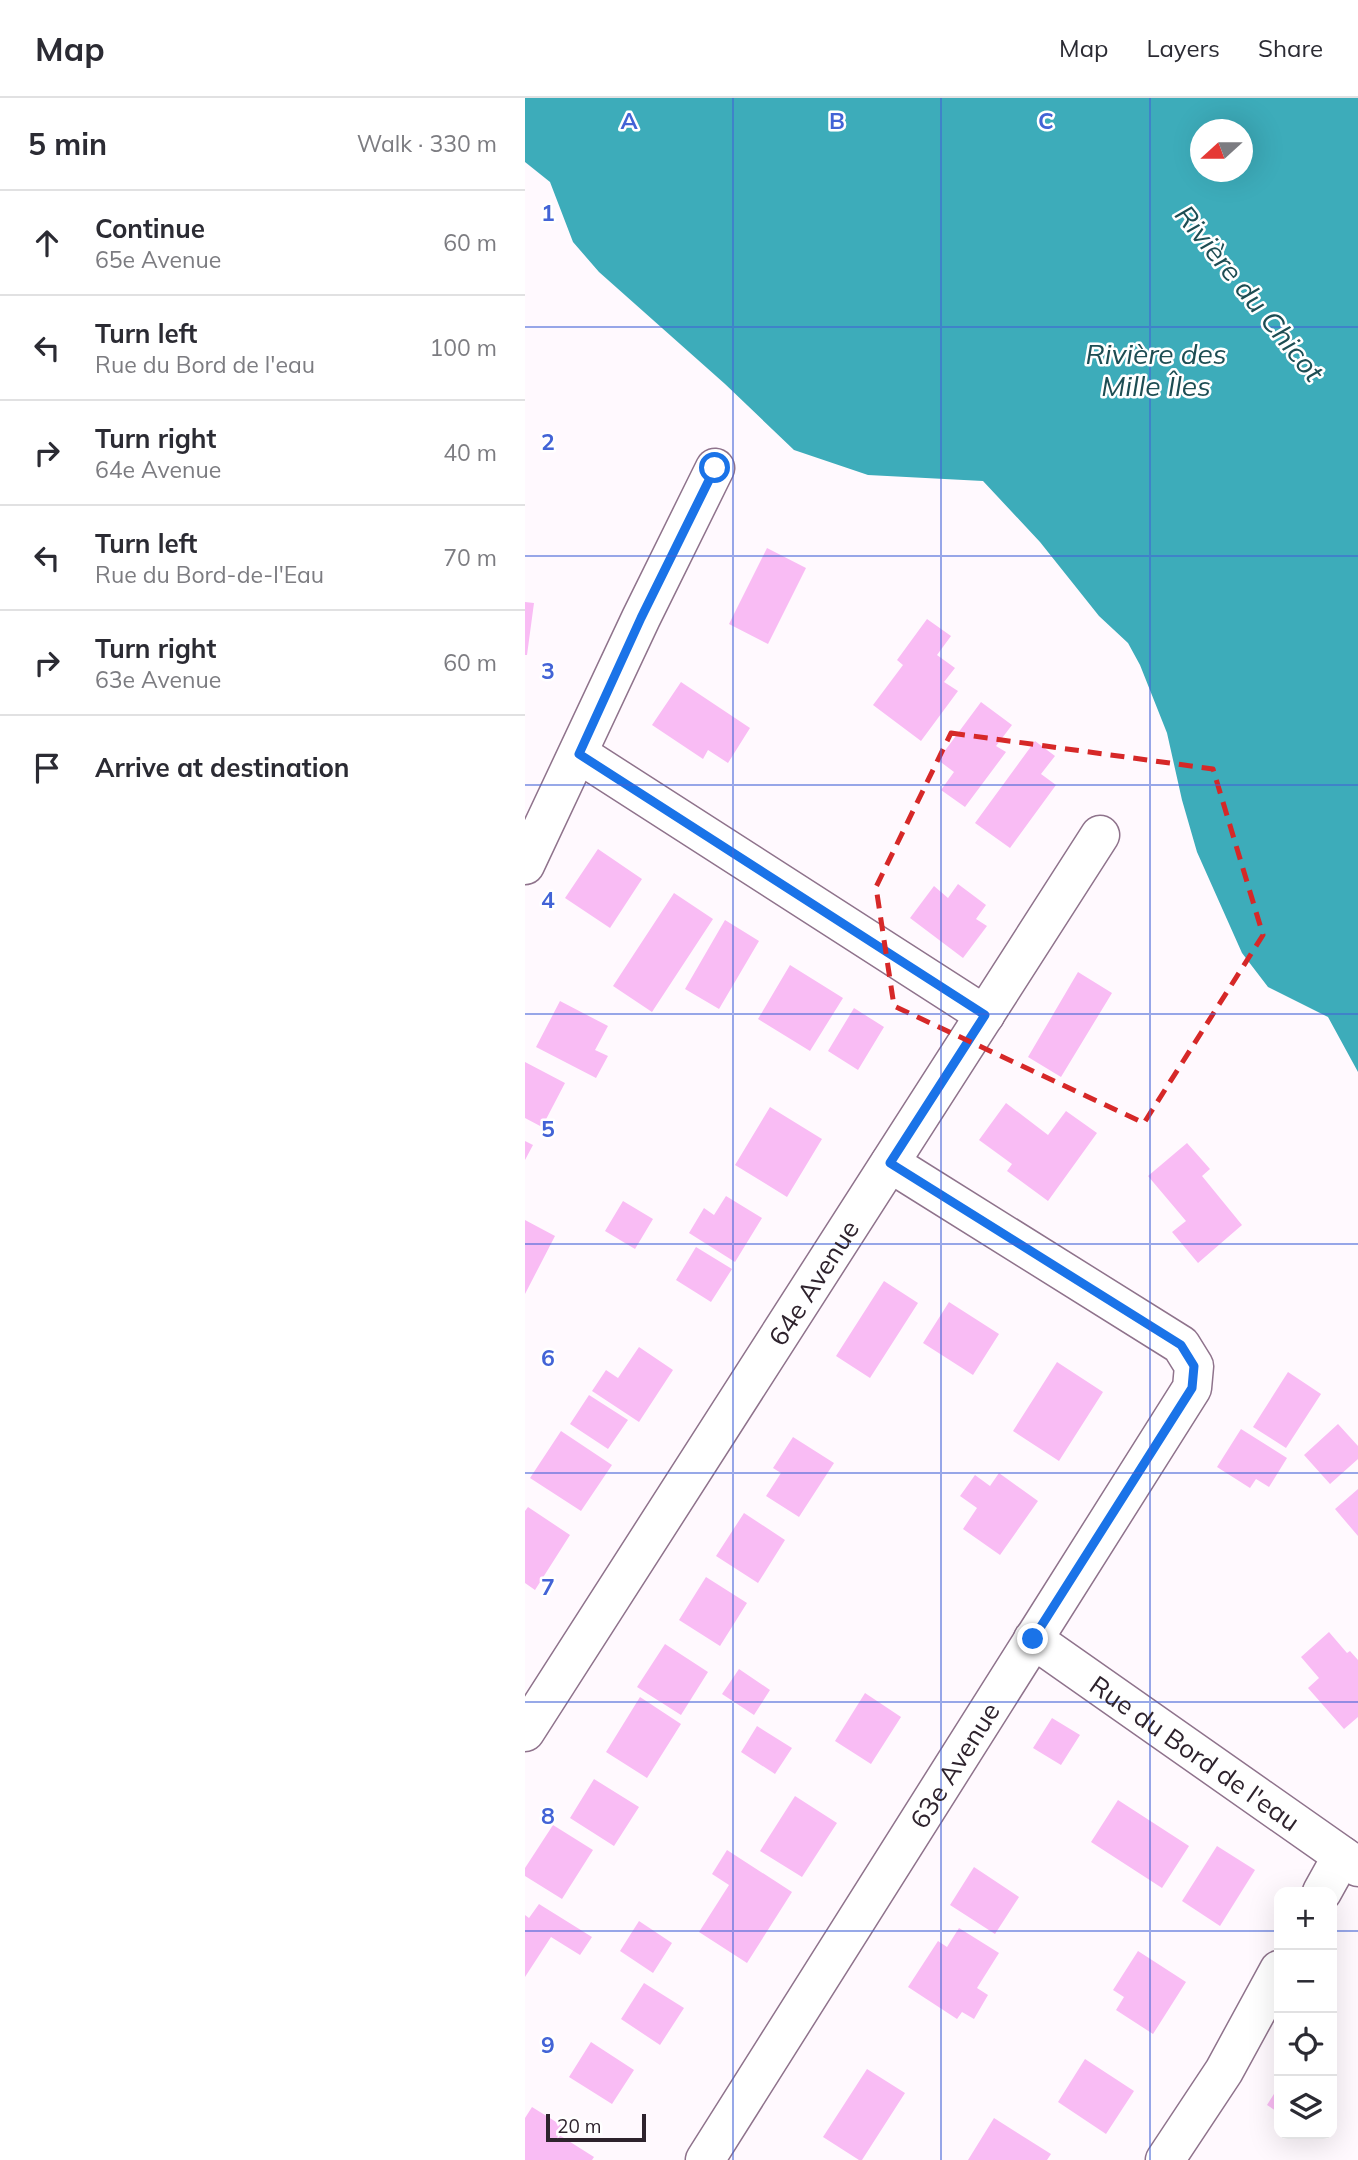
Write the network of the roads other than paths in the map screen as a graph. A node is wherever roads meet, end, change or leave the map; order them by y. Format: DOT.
graph roads {
  1 [pos="715,468"];
  2 [pos="579,754"];
  3 [pos="535,814"];
  4 [pos="1100,835"];
  5 [pos="525,865"];
  6 [pos="985,1015"];
  7 [pos="890,1163"];
  8 [pos="1033,1639"];
  9 [pos="525,1732"];
  10 [pos="1350,1861"];
  11 [pos="1327,1887"];
  12 [pos="1274,1979"];
  13 [pos="705,2160"];
  14 [pos="1165,2160"];
  1 -- 2 [label="street"];
  2 -- 3 [label="street"];
  2 -- 6 [label="street"];
  3 -- 5 [label="street"];
  4 -- 6 [label="street, 64e Avenue"];
  6 -- 7 [label="street, 64e Avenue"];
  7 -- 8 [label="street, 63e Avenue"];
  7 -- 9 [label="street, 64e Avenue"];
  8 -- 10 [label="street, Rue du Bord de l'eau"];
  8 -- 13 [label="street, 63e Avenue"];
  10 -- 11 [label="street"];
  12 -- 14 [label="street"];
}
